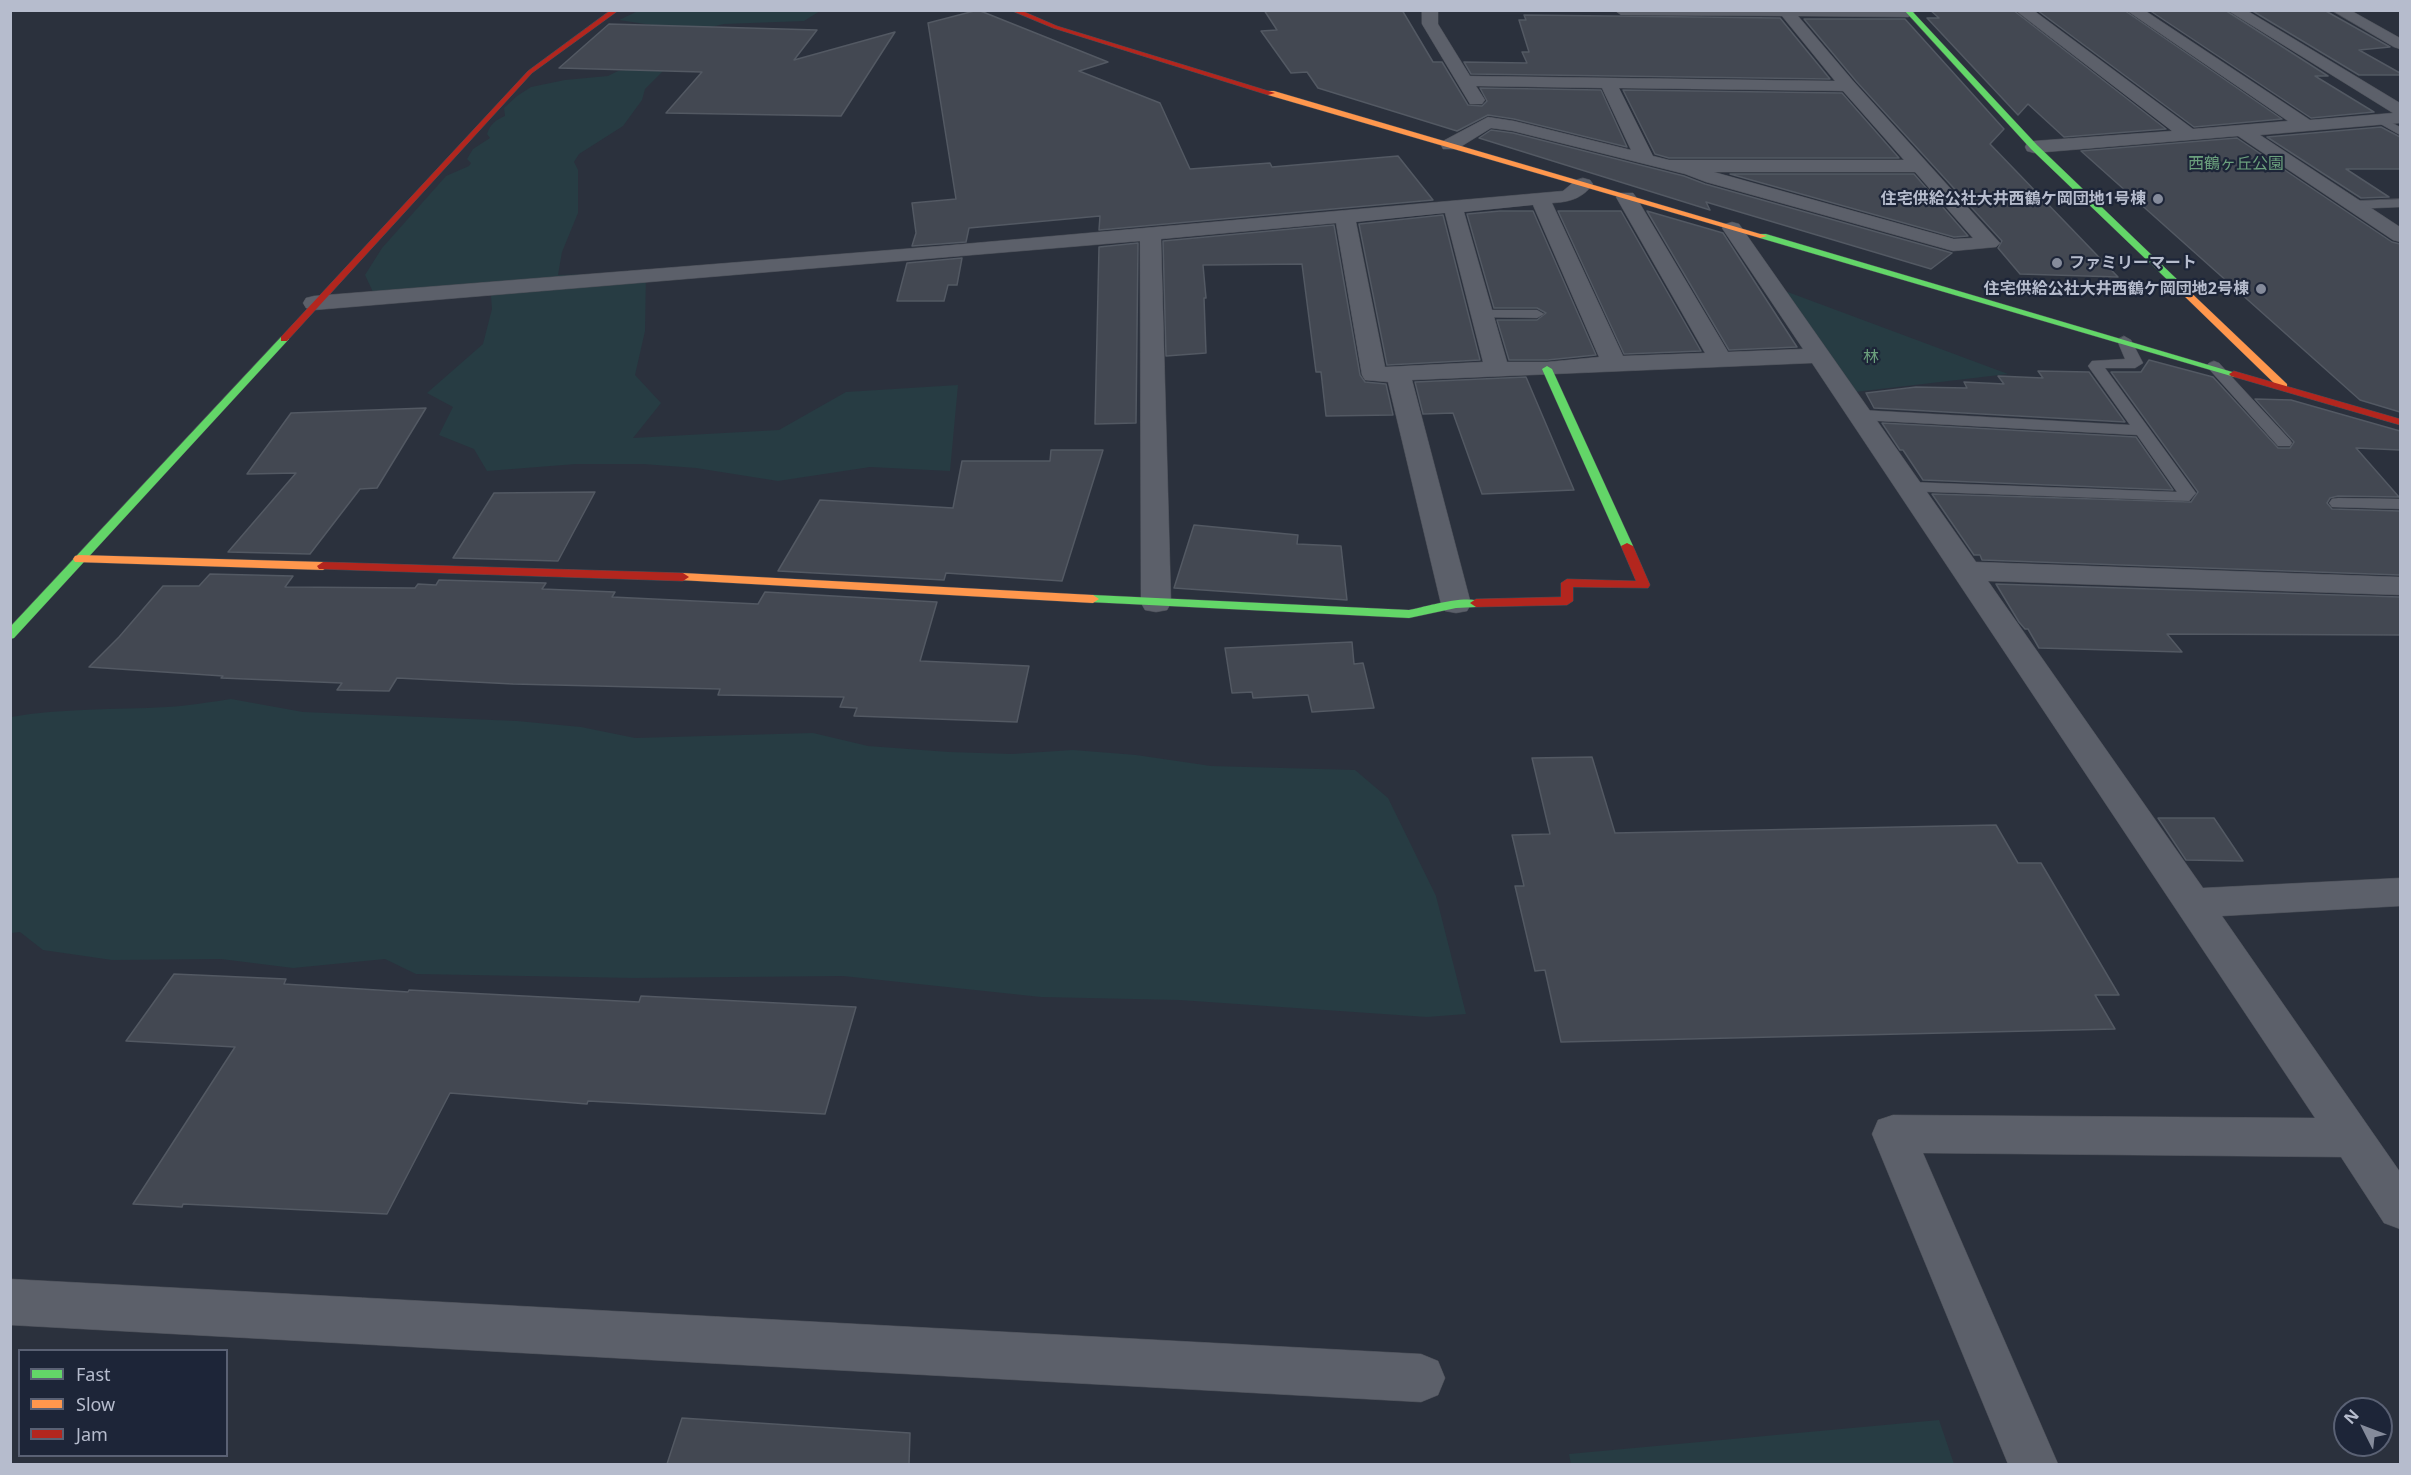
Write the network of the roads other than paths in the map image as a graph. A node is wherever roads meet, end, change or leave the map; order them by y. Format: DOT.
graph roads {
  1 [pos="616,10"];
  2 [pos="1013,10"];
  3 [pos="1430,10"];
  4 [pos="1621,10"];
  5 [pos="2022,10"];
  6 [pos="2133,10"];
  7 [pos="2234,10"];
  8 [pos="2338,10"];
  9 [pos="1786,11"];
  10 [pos="1907,11"];
  11 [pos="2400,44"];
  12 [pos="1465,81"];
  13 [pos="1608,83"];
  14 [pos="1848,86"];
  15 [pos="2400,110"];
  16 [pos="2400,118"];
  17 [pos="2381,120"];
  18 [pos="1488,122"];
  19 [pos="2304,124"];
  20 [pos="2241,130"];
  21 [pos="2400,132"];
  22 [pos="2189,135"];
  23 [pos="1450,145"];
  24 [pos="2034,147"];
  25 [pos="1645,160"];
  26 [pos="1669,166"];
  27 [pos="1919,166"];
  28 [pos="1583,184"];
  29 [pos="1626,197"];
  30 [pos="1540,198"];
  31 [pos="2400,203"];
  32 [pos="2353,204"];
  33 [pos="1453,207"];
  34 [pos="1345,217"];
  35 [pos="1732,228"];
  36 [pos="1150,235"];
  37 [pos="2400,236"];
  38 [pos="314,303"];
  39 [pos="1483,314"];
  40 [pos="1537,314"];
  41 [pos="2124,340"];
  42 [pos="1821,356"];
  43 [pos="1720,359"];
  44 [pos="1614,363"];
  45 [pos="2214,366"];
  46 [pos="1497,369"];
  47 [pos="1546,369"];
  48 [pos="1398,374"];
  49 [pos="2284,387"];
  50 [pos="1861,415"];
  51 [pos="2400,422"];
  52 [pos="2141,430"];
  53 [pos="2284,443"];
  54 [pos="1909,487"];
  55 [pos="2338,503"];
  56 [pos="2400,504"];
  57 [pos="79,559"];
  58 [pos="1966,571"];
  59 [pos="2400,586"];
  60 [pos="1156,603"];
  61 [pos="1456,604"];
  62 [pos="10,635"];
  63 [pos="2400,892"];
  64 [pos="2193,903"];
  65 [pos="2353,1138"];
  66 [pos="2400,1208"];
  67 [pos="10,1302"];
  68 [pos="1421,1378"];
  69 [pos="2033,1464"];
  1 -- 38 [label="street"];
  2 -- 23 [label="street"];
  3 -- 12 [label="street"];
  4 -- 9 [label="street"];
  5 -- 22 [label="street"];
  6 -- 19 [label="street"];
  7 -- 15 [label="street"];
  8 -- 11 [label="street"];
  9 -- 10 [label="street"];
  9 -- 14 [label="street"];
  10 -- 24 [label="street"];
  12 -- 13 [label="street"];
  12 -- 18 [label="street"];
  13 -- 14 [label="street"];
  13 -- 25 [label="street"];
  14 -- 27 [label="street"];
  16 -- 17 [label="street"];
  17 -- 19 [label="street"];
  17 -- 21 [label="lane"];
  18 -- 23 [label="street"];
  18 -- 25 [label="street"];
  19 -- 20 [label="street"];
  20 -- 22 [label="street"];
  20 -- 32 [label="street"];
  22 -- 24 [label="street"];
  23 -- 28 [label="street"];
  24 -- 49 [label="street"];
  25 -- 26 [label="street"];
  26 -- 27 [label="street"];
  26 -- 27 [label="street"];
  28 -- 29 [label="street"];
  28 -- 30 [label="street"];
  29 -- 35 [label="street"];
  29 -- 43 [label="street"];
  30 -- 33 [label="street"];
  30 -- 44 [label="street"];
  31 -- 32 [label="lane"];
  32 -- 37 [label="street"];
  33 -- 34 [label="street"];
  33 -- 39 [label="street"];
  34 -- 36 [label="street"];
  34 -- 48 [label="street"];
  35 -- 41 [label="street"];
  35 -- 42 [label="street"];
  36 -- 38 [label="street"];
  36 -- 60 [label="street"];
  38 -- 57 [label="street"];
  39 -- 40 [label="lane"];
  39 -- 46 [label="street"];
  41 -- 45 [label="street"];
  41 -- 52 [label="lane"];
  42 -- 43 [label="street"];
  42 -- 50 [label="street"];
  43 -- 44 [label="street"];
  44 -- 47 [label="street"];
  45 -- 49 [label="street"];
  45 -- 53 [label="lane"];
  46 -- 47 [label="street"];
  46 -- 48 [label="street"];
  47 -- 61 [label="street"];
  48 -- 61 [label="street"];
  49 -- 51 [label="street"];
  50 -- 52 [label="lane"];
  50 -- 54 [label="street"];
  52 -- 54 [label="lane"];
  54 -- 58 [label="street"];
  55 -- 56 [label="lane"];
  57 -- 60 [label="street"];
  57 -- 62 [label="street"];
  58 -- 59 [label="street"];
  58 -- 64 [label="street"];
  60 -- 61 [label="street"];
  63 -- 64 [label="street"];
  64 -- 65 [label="street"];
  65 -- 66 [label="street"];
  65 -- 69 [label="street"];
  67 -- 68 [label="street"];
}
